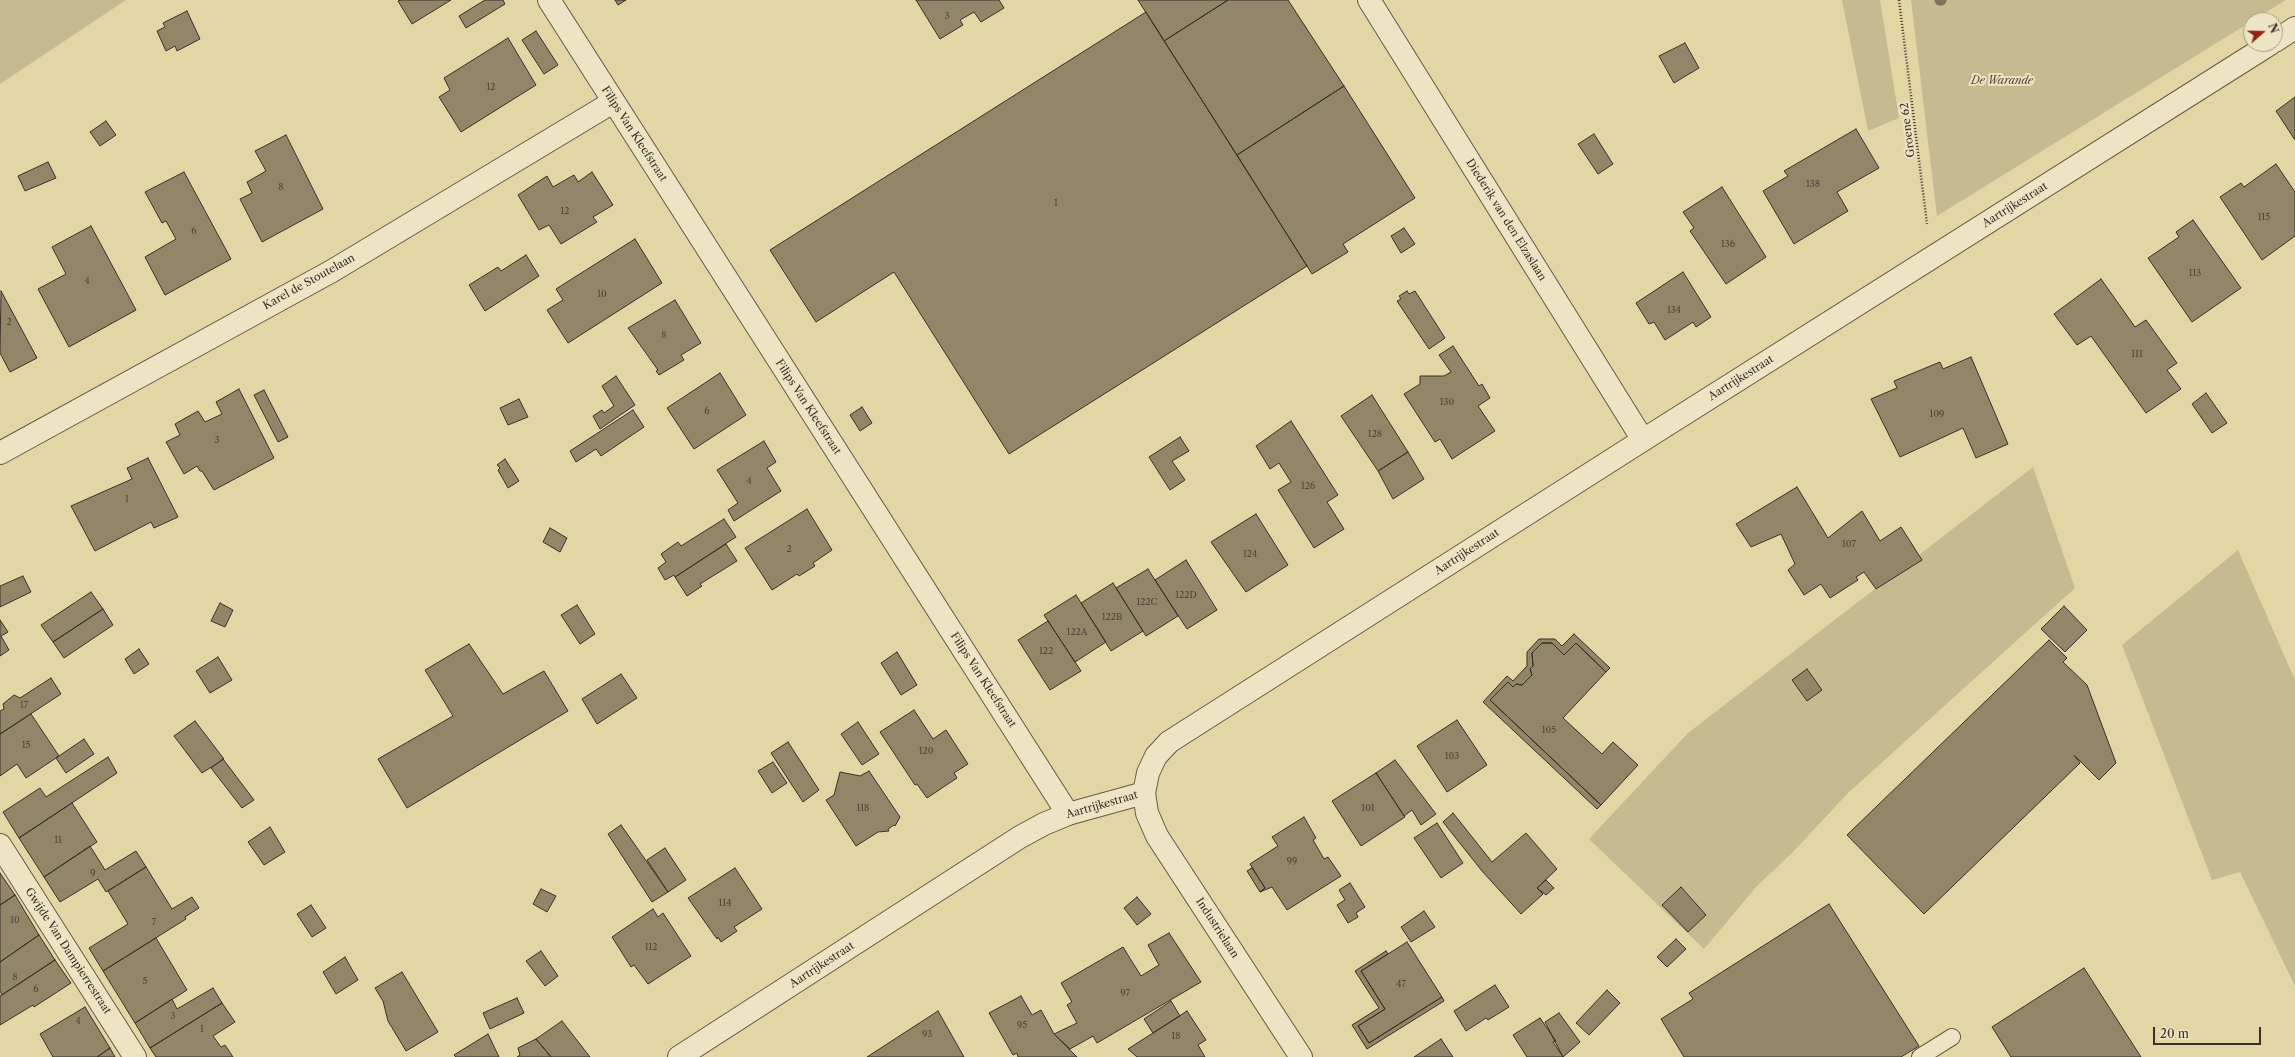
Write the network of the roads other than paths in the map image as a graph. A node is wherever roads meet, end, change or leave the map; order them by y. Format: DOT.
graph roads {
  1 [pos="549,0"];
  2 [pos="1369,0"];
  3 [pos="2295,28"];
  4 [pos="2283,36"];
  5 [pos="2257,52"];
  6 [pos="613,102"];
  7 [pos="1643,440"];
  8 [pos="0,454"];
  9 [pos="1144,793"];
  10 [pos="1068,814"];
  11 [pos="0,845"];
  12 [pos="1952,1037"];
  13 [pos="135,1057"];
  14 [pos="679,1057"];
  15 [pos="1301,1057"];
  16 [pos="1920,1057"];
  1 -- 6 [label="street, Filips Van Kleefstraat"];
  2 -- 7 [label="street, Diederik van den Elzaslaan"];
  3 -- 4 [label="street"];
  5 -- 7 [label="street, Aartrijkestraat"];
  6 -- 8 [label="street, Karel de Stoutelaan"];
  6 -- 10 [label="street, Filips Van Kleefstraat"];
  7 -- 9 [label="street, Aartrijkestraat"];
  9 -- 10 [label="street, Aartrijkestraat"];
  9 -- 15 [label="street, Industrielaan"];
  10 -- 14 [label="street, Aartrijkestraat"];
  11 -- 13 [label="street, Gwijde Van Dampierrestraat"];
  12 -- 16 [label="lane"];
}
